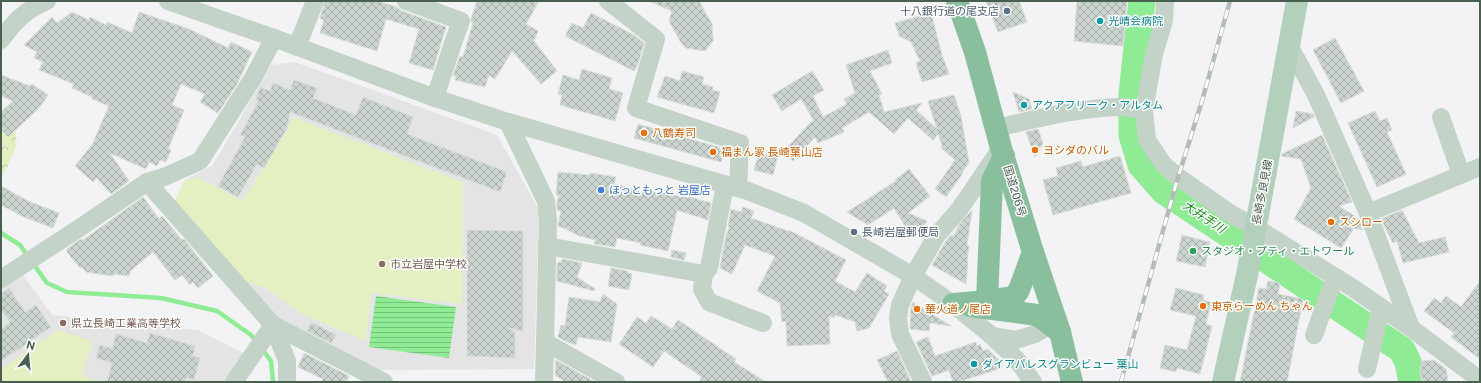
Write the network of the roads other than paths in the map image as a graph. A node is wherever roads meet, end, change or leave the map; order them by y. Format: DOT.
graph roads {
  1 [pos="47,1"];
  2 [pos="168,1"];
  3 [pos="314,1"];
  4 [pos="406,1"];
  5 [pos="608,1"];
  6 [pos="957,1"];
  7 [pos="1165,1"];
  8 [pos="1298,1"];
  9 [pos="274,38"];
  10 [pos="1,40"];
  11 [pos="297,47"];
  12 [pos="1290,47"];
  13 [pos="435,98"];
  14 [pos="1142,110"];
  15 [pos="1441,117"];
  16 [pos="508,122"];
  17 [pos="1000,144"];
  18 [pos="1480,167"];
  19 [pos="1461,174"];
  20 [pos="147,182"];
  21 [pos="732,187"];
  22 [pos="1368,213"];
  23 [pos="1255,227"];
  24 [pos="547,246"];
  25 [pos="1033,252"];
  26 [pos="704,274"];
  27 [pos="914,276"];
  28 [pos="1335,278"];
  29 [pos="1,279"];
  30 [pos="987,301"];
  31 [pos="953,304"];
  32 [pos="1381,308"];
  33 [pos="1053,320"];
  34 [pos="763,324"];
  35 [pos="1411,328"];
  36 [pos="269,331"];
  37 [pos="1314,335"];
  38 [pos="992,336"];
  39 [pos="544,342"];
  40 [pos="1367,369"];
  41 [pos="1480,380"];
  42 [pos="234,382"];
  43 [pos="286,382"];
  44 [pos="384,382"];
  45 [pos="544,382"];
  46 [pos="616,382"];
  47 [pos="923,382"];
  48 [pos="1033,382"];
  49 [pos="1072,382"];
  50 [pos="1223,382"];
  1 -- 10 [label="street"];
  2 -- 9 [label="street"];
  3 -- 11 [label="street"];
  4 -- 13 [label="street"];
  5 -- 21 [label="street"];
  6 -- 17 [label="highway, 国道206号"];
  7 -- 14 [label="street"];
  8 -- 12 [label="main road, 長崎多良見線"];
  9 -- 11 [label="street"];
  9 -- 20 [label="street"];
  11 -- 13 [label="street"];
  12 -- 22 [label="street"];
  12 -- 23 [label="main road, 長崎多良見線"];
  13 -- 16 [label="street"];
  14 -- 17 [label="street"];
  14 -- 23 [label="street"];
  15 -- 19 [label="street"];
  16 -- 21 [label="street"];
  16 -- 24 [label="street"];
  17 -- 25 [label="highway, 国道206号"];
  17 -- 27 [label="street"];
  17 -- 30 [label="highway"];
  18 -- 19 [label="street"];
  19 -- 22 [label="street"];
  20 -- 29 [label="street"];
  20 -- 36 [label="street"];
  21 -- 26 [label="street"];
  21 -- 27 [label="street"];
  22 -- 35 [label="street"];
  23 -- 28 [label="street"];
  23 -- 50 [label="main road, 長崎多良見線"];
  24 -- 26 [label="street"];
  24 -- 39 [label="street"];
  25 -- 30 [label="highway"];
  25 -- 33 [label="highway, 国道206号"];
  26 -- 34 [label="street"];
  27 -- 31 [label="street"];
  27 -- 47 [label="street"];
  28 -- 32 [label="street"];
  28 -- 37 [label="street"];
  30 -- 31 [label="highway"];
  31 -- 33 [label="highway"];
  31 -- 38 [label="street"];
  32 -- 35 [label="street"];
  32 -- 40 [label="street"];
  33 -- 38 [label="street"];
  33 -- 49 [label="highway, 国道206号"];
  35 -- 41 [label="street"];
  36 -- 42 [label="street"];
  36 -- 43 [label="street"];
  36 -- 44 [label="street"];
  38 -- 48 [label="street"];
  39 -- 45 [label="street"];
  39 -- 46 [label="street"];
}
